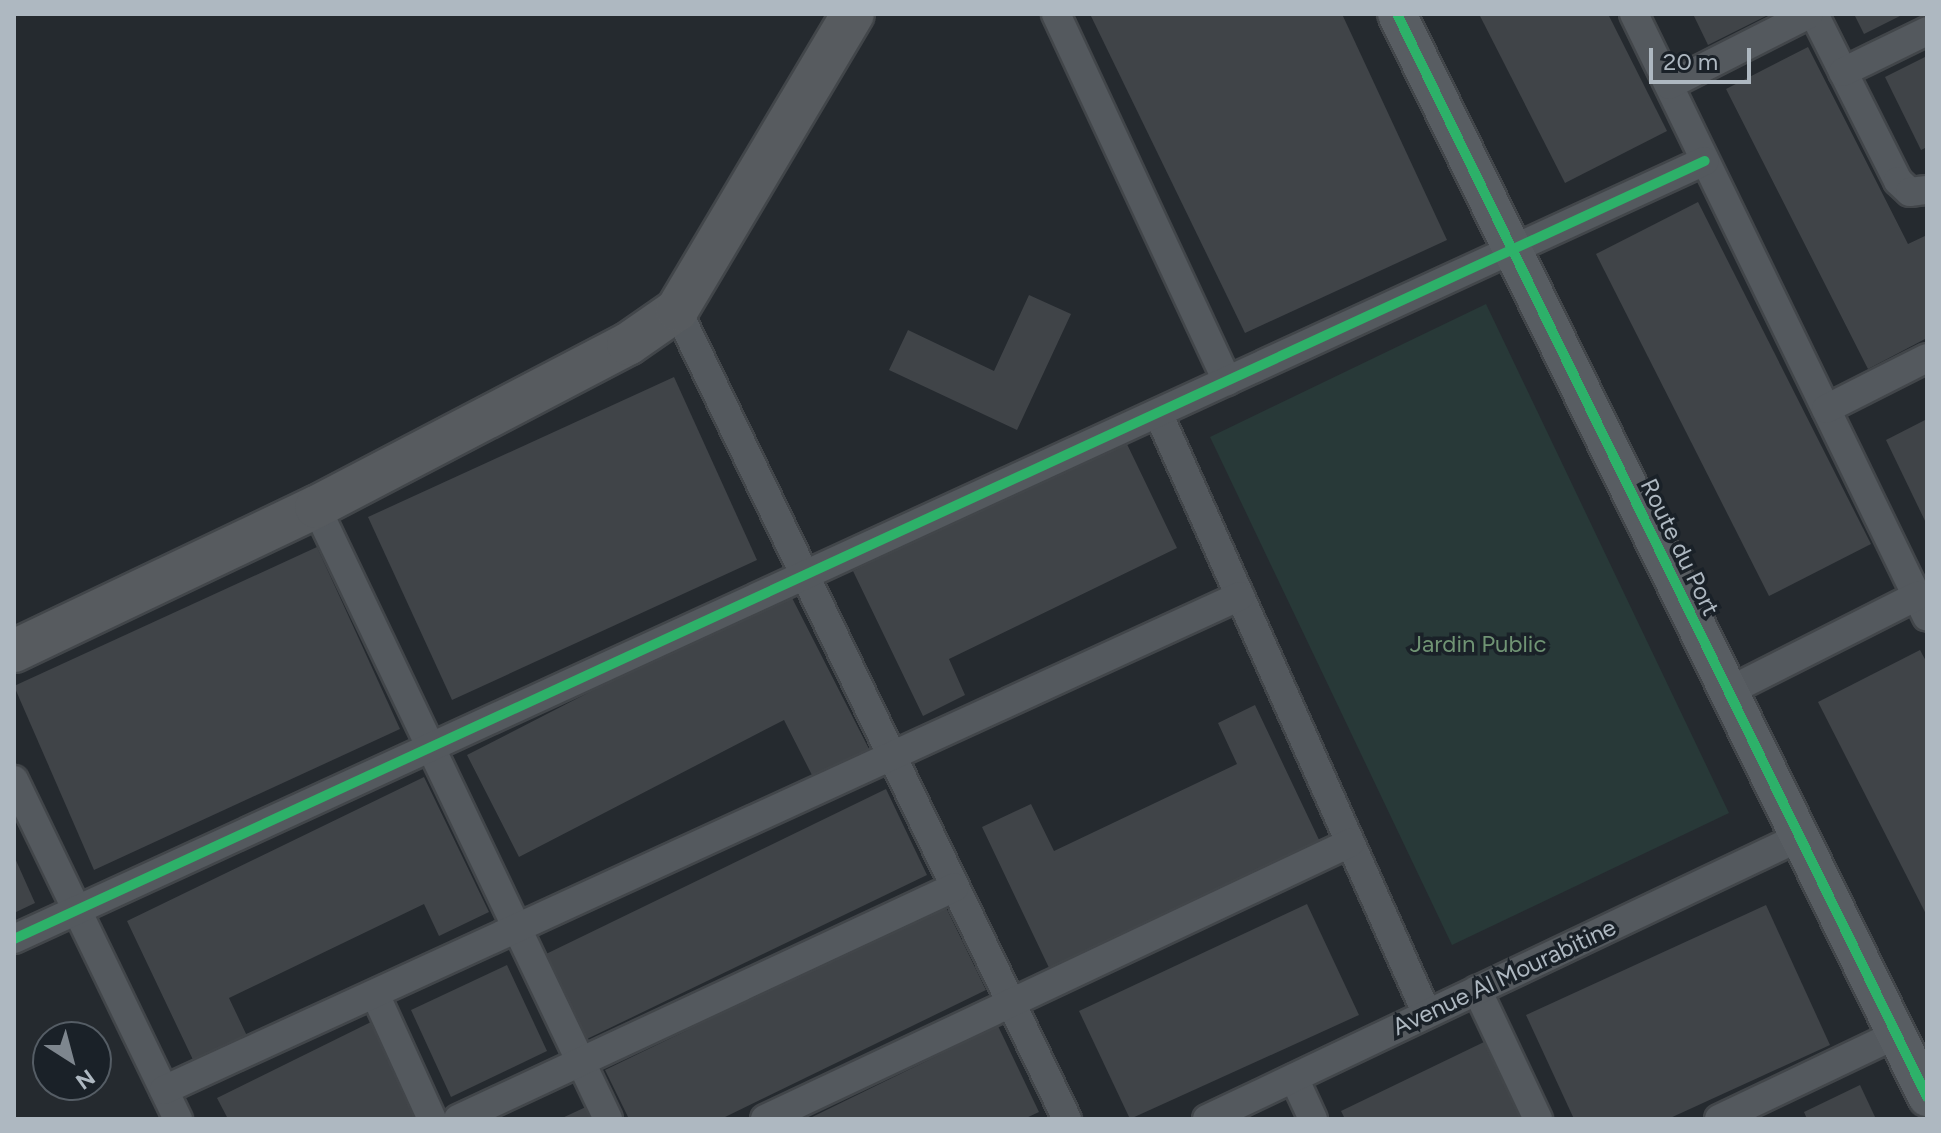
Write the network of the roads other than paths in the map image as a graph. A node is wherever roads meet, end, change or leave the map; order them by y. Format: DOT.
graph roads {
  1 [pos="853,14"];
  2 [pos="1056,14"];
  3 [pos="1397,14"];
  4 [pos="1634,14"];
  5 [pos="1811,14"];
  6 [pos="1927,31"];
  7 [pos="1843,72"];
  8 [pos="1669,85"];
  9 [pos="1705,161"];
  10 [pos="1927,190"];
  11 [pos="1510,251"];
  12 [pos="677,310"];
  13 [pos="1927,358"];
  14 [pos="1227,381"];
  15 [pos="1826,409"];
  16 [pos="1158,413"];
  17 [pos="316,507"];
  18 [pos="1915,563"];
  19 [pos="805,575"];
  20 [pos="1240,596"];
  21 [pos="1922,606"];
  22 [pos="14,651"];
  23 [pos="1729,691"];
  24 [pos="431,747"];
  25 [pos="892,756"];
  26 [pos="14,780"];
  27 [pos="1802,836"];
  28 [pos="1350,843"];
  29 [pos="955,887"];
  30 [pos="77,910"];
  31 [pos="517,928"];
  32 [pos="14,939"];
  33 [pos="1477,990"];
  34 [pos="375,994"];
  35 [pos="1011,1003"];
  36 [pos="1427,1014"];
  37 [pos="1897,1034"];
  38 [pos="580,1061"];
  39 [pos="1294,1078"];
  40 [pos="164,1090"];
  41 [pos="1927,1097"];
  42 [pos="178,1119"];
  43 [pos="432,1119"];
  44 [pos="458,1119"];
  45 [pos="608,1119"];
  46 [pos="765,1119"];
  47 [pos="1067,1119"];
  48 [pos="1207,1119"];
  49 [pos="1313,1119"];
  50 [pos="1538,1119"];
  51 [pos="1719,1119"];
  1 -- 12 [label="main road"];
  2 -- 14 [label="street"];
  3 -- 11 [label="street, Route du Port"];
  4 -- 8 [label="street"];
  5 -- 7 [label="street"];
  5 -- 8 [label="street"];
  6 -- 7 [label="street"];
  7 -- 10 [label="street"];
  8 -- 9 [label="street"];
  9 -- 11 [label="street"];
  9 -- 15 [label="street"];
  11 -- 14 [label="street"];
  11 -- 23 [label="street, Route du Port"];
  12 -- 17 [label="main road"];
  12 -- 19 [label="street"];
  13 -- 15 [label="street"];
  14 -- 16 [label="street"];
  15 -- 18 [label="street"];
  16 -- 19 [label="street"];
  16 -- 20 [label="street"];
  17 -- 22 [label="main road"];
  17 -- 24 [label="street"];
  18 -- 21 [label="street"];
  19 -- 24 [label="street"];
  19 -- 25 [label="street"];
  20 -- 25 [label="street"];
  20 -- 28 [label="street"];
  21 -- 23 [label="street"];
  23 -- 27 [label="street, Route du Port"];
  24 -- 30 [label="street"];
  24 -- 31 [label="street"];
  25 -- 29 [label="street"];
  25 -- 31 [label="street"];
  26 -- 30 [label="street"];
  27 -- 33 [label="street, Avenue Al Mourabitine"];
  27 -- 37 [label="street, Route du Port"];
  28 -- 35 [label="street"];
  28 -- 36 [label="street"];
  29 -- 35 [label="street"];
  29 -- 38 [label="street"];
  30 -- 32 [label="street"];
  30 -- 40 [label="street"];
  31 -- 34 [label="street"];
  31 -- 38 [label="street"];
  33 -- 36 [label="street, Avenue Al Mourabitine"];
  33 -- 50 [label="street"];
  34 -- 40 [label="street"];
  34 -- 43 [label="street"];
  35 -- 46 [label="street"];
  35 -- 47 [label="street"];
  36 -- 39 [label="street, Avenue Al Mourabitine"];
  37 -- 41 [label="street, Route du Port"];
  37 -- 51 [label="street"];
  38 -- 44 [label="street"];
  38 -- 45 [label="street"];
  39 -- 48 [label="street, Avenue Al Mourabitine"];
  39 -- 49 [label="street"];
  40 -- 42 [label="street"];
}
